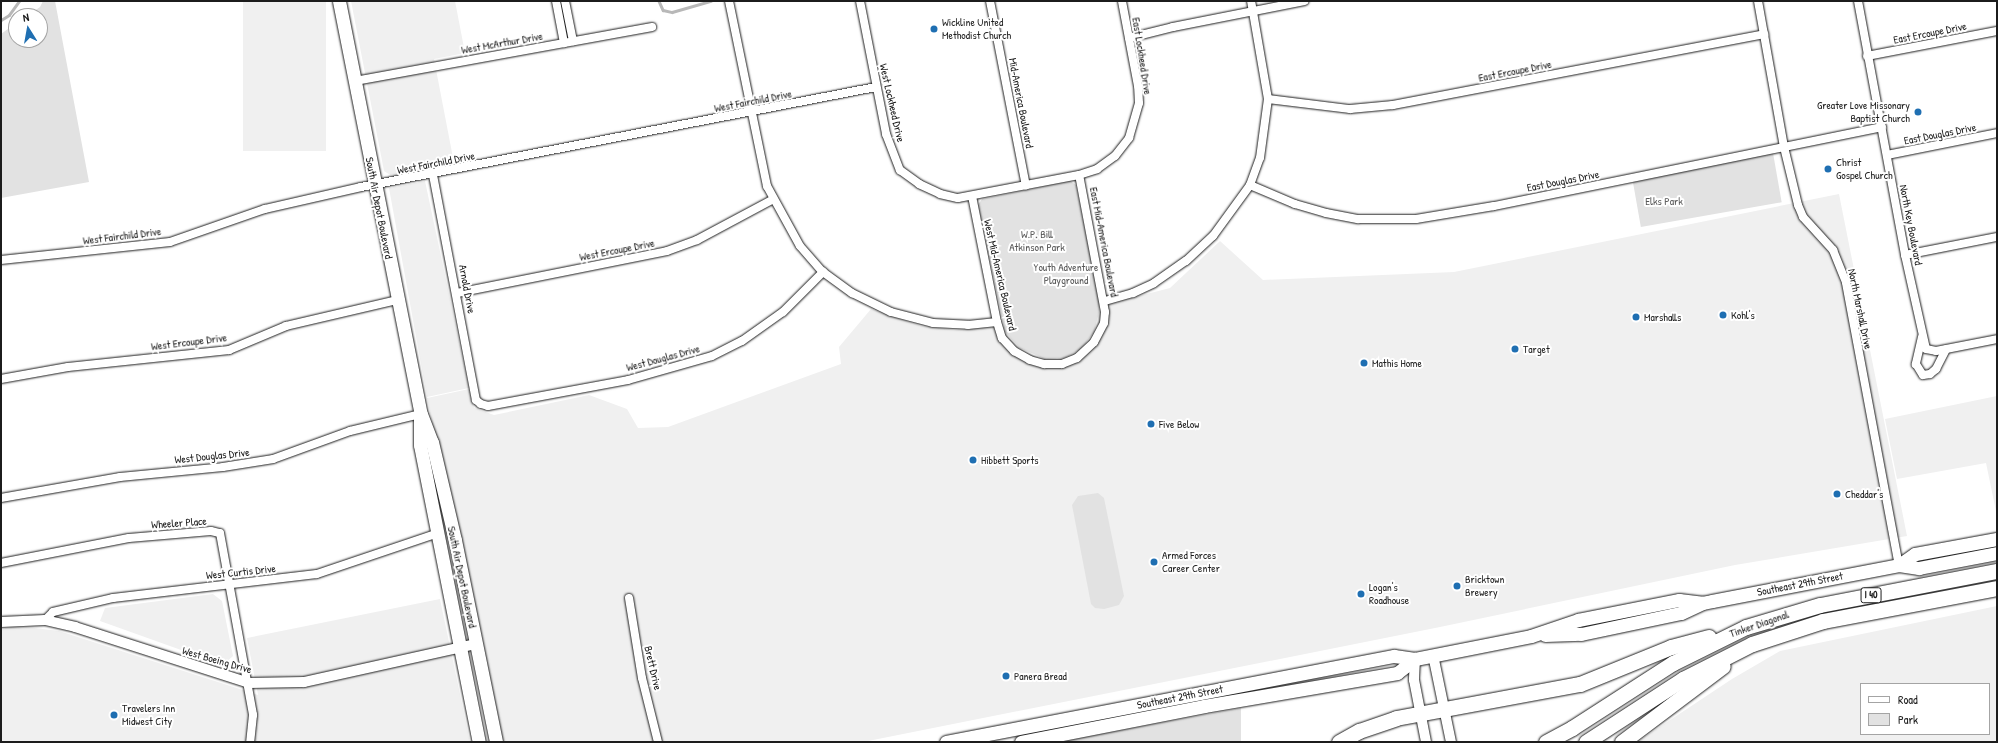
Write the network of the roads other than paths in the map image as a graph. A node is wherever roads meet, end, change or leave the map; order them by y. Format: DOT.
graph roads {
  1 [pos="339,1"];
  2 [pos="556,1"];
  3 [pos="565,1"];
  4 [pos="728,1"];
  5 [pos="860,1"];
  6 [pos="990,1"];
  7 [pos="1122,1"];
  8 [pos="1251,1"];
  9 [pos="1304,1"];
  10 [pos="1758,1"];
  11 [pos="1858,1"];
  12 [pos="1253,11"];
  13 [pos="652,27"];
  14 [pos="1997,31"];
  15 [pos="1764,34"];
  16 [pos="1129,38"];
  17 [pos="573,41"];
  18 [pos="564,43"];
  19 [pos="1867,56"];
  20 [pos="355,81"];
  21 [pos="876,87"];
  22 [pos="1268,99"];
  23 [pos="750,112"];
  24 [pos="1882,127"];
  25 [pos="1997,134"];
  26 [pos="1784,147"];
  27 [pos="1887,155"];
  28 [pos="433,175"];
  29 [pos="1079,175"];
  30 [pos="1250,185"];
  31 [pos="375,186"];
  32 [pos="1026,186"];
  33 [pos="972,196"];
  34 [pos="772,200"];
  35 [pos="1997,237"];
  36 [pos="1905,255"];
  37 [pos="1,260"];
  38 [pos="823,272"];
  39 [pos="457,293"];
  40 [pos="398,300"];
  41 [pos="1105,301"];
  42 [pos="997,322"];
  43 [pos="1922,336"];
  44 [pos="1997,339"];
  45 [pos="1946,350"];
  46 [pos="1062,364"];
  47 [pos="1,379"];
  48 [pos="481,404"];
  49 [pos="421,414"];
  50 [pos="1,498"];
  51 [pos="438,532"];
  52 [pos="1997,539"];
  53 [pos="1997,553"];
  54 [pos="1,563"];
  55 [pos="1899,565"];
  56 [pos="1997,571"];
  57 [pos="230,584"];
  58 [pos="1997,588"];
  59 [pos="629,598"];
  60 [pos="45,620"];
  61 [pos="1,622"];
  62 [pos="1746,627"];
  63 [pos="1752,644"];
  64 [pos="469,646"];
  65 [pos="1433,655"];
  66 [pos="1415,659"];
  67 [pos="249,683"];
  68 [pos="1445,708"];
  69 [pos="1420,712"];
  70 [pos="250,742"];
  71 [pos="479,742"];
  72 [pos="496,742"];
  73 [pos="658,742"];
  74 [pos="946,742"];
  75 [pos="1021,742"];
  76 [pos="1339,742"];
  77 [pos="1426,742"];
  78 [pos="1451,742"];
  79 [pos="1546,742"];
  80 [pos="1586,742"];
  81 [pos="1622,742"];
  1 -- 20 [label="main road, South Air Depot Boulevard"];
  2 -- 18 [label="street"];
  3 -- 17 [label="street"];
  4 -- 23 [label="street"];
  5 -- 21 [label="street, West Lockheed Drive"];
  6 -- 32 [label="street, Mid-America Boulevard"];
  7 -- 16 [label="street, East Lockheed Drive"];
  8 -- 12 [label="street"];
  9 -- 12 [label="street"];
  10 -- 15 [label="street, North Marshall Drive"];
  11 -- 19 [label="street, North Key Boulevard"];
  12 -- 16 [label="street"];
  12 -- 22 [label="street"];
  13 -- 17 [label="street, West McArthur Drive"];
  14 -- 19 [label="street, East Ercoupe Drive"];
  15 -- 22 [label="street, East Ercoupe Drive"];
  15 -- 26 [label="street, North Marshall Drive"];
  16 -- 29 [label="street, East Lockheed Drive"];
  17 -- 18 [label="street, West McArthur Drive"];
  18 -- 20 [label="street, West McArthur Drive"];
  19 -- 24 [label="street, North Key Boulevard"];
  20 -- 31 [label="main road, South Air Depot Boulevard"];
  21 -- 23 [label="street, West Fairchild Drive"];
  21 -- 33 [label="street, West Lockheed Drive"];
  22 -- 30 [label="street"];
  23 -- 28 [label="street, West Fairchild Drive"];
  23 -- 34 [label="street"];
  24 -- 26 [label="street, East Douglas Drive"];
  24 -- 27 [label="street, North Key Boulevard"];
  25 -- 27 [label="street, East Douglas Drive"];
  26 -- 30 [label="street, East Douglas Drive"];
  26 -- 55 [label="street, North Marshall Drive"];
  27 -- 36 [label="street, North Key Boulevard"];
  28 -- 31 [label="street, West Fairchild Drive"];
  28 -- 39 [label="street, Arnold Drive"];
  29 -- 32 [label="street, East Lockheed Drive"];
  29 -- 41 [label="street, East Mid-America Boulevard"];
  30 -- 41 [label="street"];
  31 -- 37 [label="street, West Fairchild Drive"];
  31 -- 40 [label="main road, South Air Depot Boulevard"];
  32 -- 33 [label="street, West Lockheed Drive"];
  33 -- 42 [label="street, West Mid-America Boulevard"];
  34 -- 38 [label="street"];
  34 -- 39 [label="street, West Ercoupe Drive"];
  35 -- 36 [label="street"];
  36 -- 43 [label="street, North Key Boulevard"];
  38 -- 42 [label="street"];
  38 -- 48 [label="street, West Douglas Drive"];
  39 -- 48 [label="street, Arnold Drive"];
  40 -- 47 [label="street, West Ercoupe Drive"];
  40 -- 49 [label="main road, South Air Depot Boulevard"];
  41 -- 46 [label="street, East Mid-America Boulevard"];
  42 -- 46 [label="street, West Mid-America Boulevard"];
  43 -- 45 [label="street, North Key Boulevard"];
  43 -- 45 [label="street, North Key Boulevard"];
  44 -- 45 [label="street"];
  49 -- 50 [label="street, West Douglas Drive"];
  49 -- 51 [label="main road, South Air Depot Boulevard"];
  49 -- 64 [label="main road, South Air Depot Boulevard"];
  51 -- 57 [label="street, West Curtis Drive"];
  51 -- 64 [label="main road, South Air Depot Boulevard"];
  52 -- 55 [label="main road, Southeast 29th Street"];
  53 -- 55 [label="main road, Southeast 29th Street"];
  54 -- 57 [label="street, Wheeler Place"];
  55 -- 65 [label="main road, Southeast 29th Street"];
  56 -- 62 [label="highway, Tinker Diagonal / I 40"];
  57 -- 60 [label="street, West Curtis Drive"];
  57 -- 67 [label="street, Wheeler Place"];
  58 -- 63 [label="highway, Tinker Diagonal / I 40"];
  59 -- 73 [label="street, Brett Drive"];
  60 -- 61 [label="street, West Boeing Drive"];
  60 -- 67 [label="street, West Boeing Drive"];
  62 -- 68 [label="highway"];
  62 -- 79 [label="highway, Tinker Diagonal / I 40"];
  63 -- 80 [label="highway, Tinker Diagonal / I 40"];
  63 -- 81 [label="highway"];
  64 -- 67 [label="street, West Boeing Drive"];
  64 -- 71 [label="main road, South Air Depot Boulevard"];
  64 -- 72 [label="main road, South Air Depot Boulevard"];
  65 -- 66 [label="main road, Southeast 29th Street"];
  65 -- 68 [label="street"];
  66 -- 69 [label="street"];
  66 -- 74 [label="main road, Southeast 29th Street"];
  66 -- 75 [label="main road, Southeast 29th Street"];
  67 -- 70 [label="street, Wheeler Place"];
  68 -- 69 [label="highway"];
  68 -- 78 [label="street"];
  69 -- 76 [label="highway"];
  69 -- 77 [label="street"];
}
